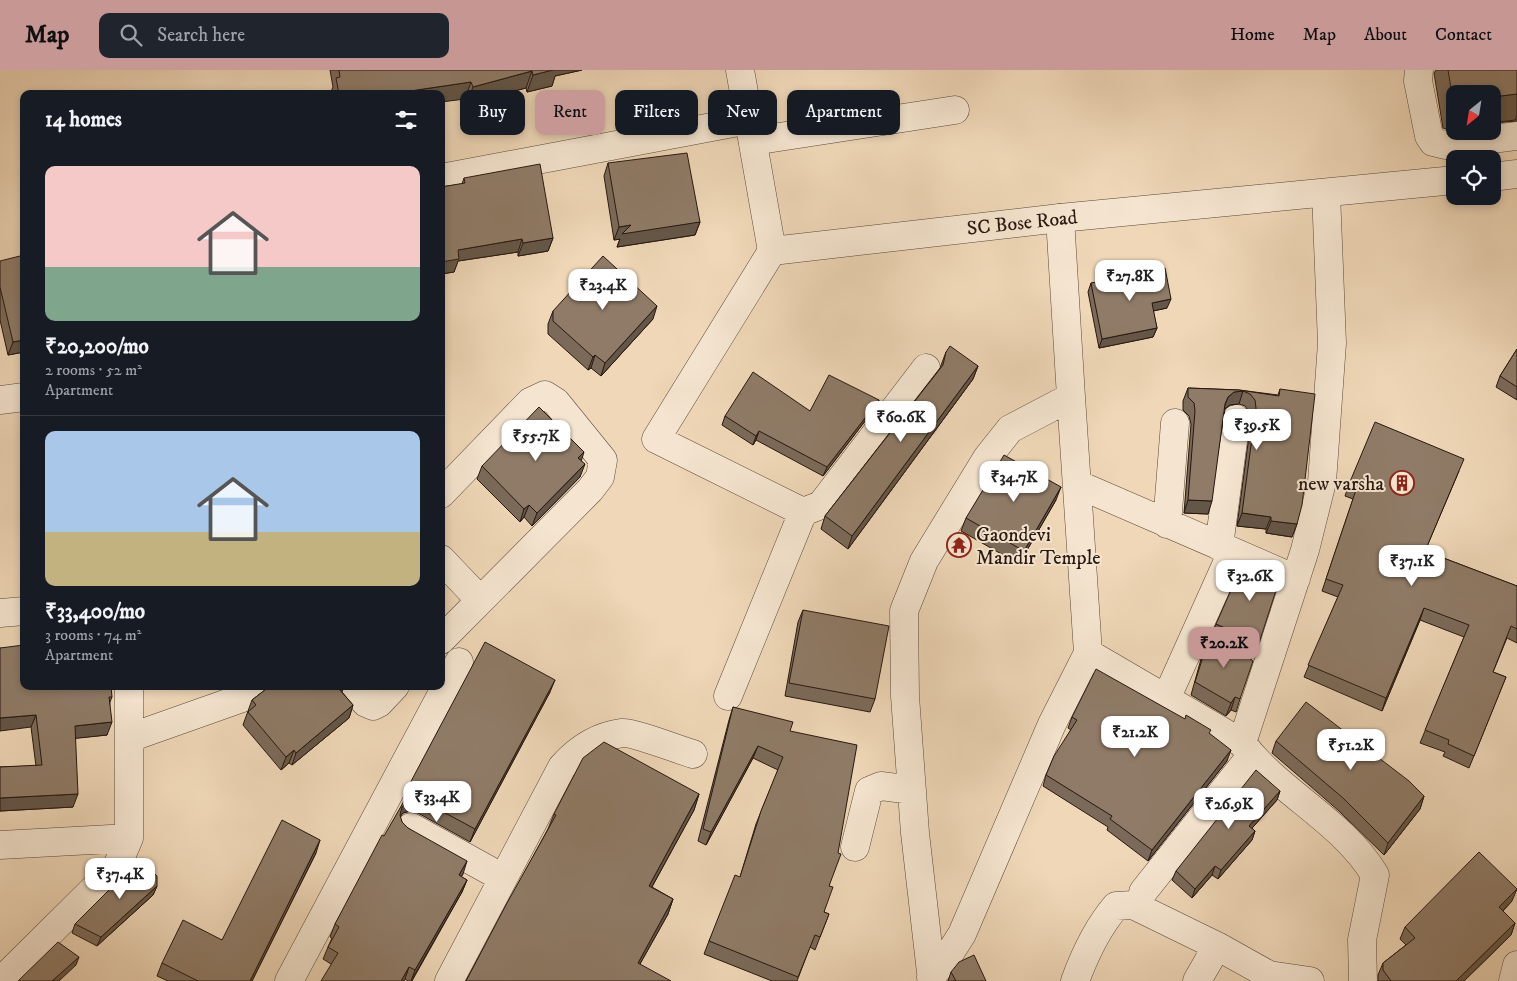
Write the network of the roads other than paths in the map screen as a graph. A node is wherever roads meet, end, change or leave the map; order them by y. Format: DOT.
graph roads {
  1 [pos="740,70"];
  2 [pos="1419,70"];
  3 [pos="744,90"];
  4 [pos="955,110"];
  5 [pos="777,127"];
  6 [pos="719,135"];
  7 [pos="752,135"];
  8 [pos="1517,136"];
  9 [pos="1517,174"];
  10 [pos="1501,176"];
  11 [pos="445,177"];
  12 [pos="1446,181"];
  13 [pos="1326,193"];
  14 [pos="1060,218"];
  15 [pos="772,251"];
  16 [pos="926,368"];
  17 [pos="1071,397"];
  18 [pos="20,398"];
  19 [pos="0,400"];
  20 [pos="1236,419"];
  21 [pos="1175,423"];
  22 [pos="1076,484"];
  23 [pos="445,490"];
  24 [pos="803,512"];
  25 [pos="1168,524"];
  26 [pos="1226,549"];
  27 [pos="445,563"];
  28 [pos="1296,579"];
  29 [pos="480,600"];
  30 [pos="20,611"];
  31 [pos="0,613"];
  32 [pos="445,636"];
  33 [pos="1088,653"];
  34 [pos="460,662"];
  35 [pos="129,690"];
  36 [pos="250,690"];
  37 [pos="354,690"];
  38 [pos="392,690"];
  39 [pos="445,690"];
  40 [pos="445,690"];
  41 [pos="728,696"];
  42 [pos="1166,699"];
  43 [pos="129,738"];
  44 [pos="1246,750"];
  45 [pos="693,754"];
  46 [pos="912,790"];
  47 [pos="410,827"];
  48 [pos="129,838"];
  49 [pos="0,844"];
  50 [pos="855,847"];
  51 [pos="503,878"];
  52 [pos="1144,892"];
  53 [pos="1217,946"];
  54 [pos="1517,965"];
  55 [pos="932,979"];
  56 [pos="1,981"];
  57 [pos="289,981"];
  58 [pos="449,981"];
  59 [pos="1075,981"];
  60 [pos="1197,981"];
  61 [pos="1310,981"];
  62 [pos="1363,981"];
  63 [pos="1513,981"];
  1 -- 3 [label="street"];
  2 -- 8 [label="street"];
  4 -- 5 [label="street"];
  6 -- 11 [label="street"];
  7 -- 15 [label="street"];
  9 -- 10 [label="street"];
  12 -- 13 [label="street, SC Bose Road"];
  13 -- 14 [label="street, SC Bose Road"];
  13 -- 28 [label="street"];
  14 -- 15 [label="street, SC Bose Road"];
  14 -- 17 [label="street"];
  15 -- 24 [label="street"];
  16 -- 24 [label="street"];
  17 -- 22 [label="street"];
  17 -- 46 [label="street"];
  18 -- 19 [label="street"];
  20 -- 26 [label="street"];
  21 -- 25 [label="street"];
  22 -- 25 [label="street"];
  22 -- 33 [label="street"];
  23 -- 29 [label="street"];
  24 -- 41 [label="street"];
  25 -- 26 [label="street"];
  26 -- 28 [label="street"];
  26 -- 42 [label="street"];
  27 -- 29 [label="street"];
  28 -- 44 [label="street"];
  29 -- 32 [label="street"];
  30 -- 31 [label="street"];
  33 -- 42 [label="street"];
  33 -- 55 [label="street"];
  34 -- 39 [label="street"];
  35 -- 43 [label="street"];
  36 -- 43 [label="street"];
  37 -- 38 [label="street"];
  40 -- 57 [label="street"];
  42 -- 44 [label="street"];
  43 -- 48 [label="street"];
  44 -- 52 [label="street"];
  44 -- 62 [label="street"];
  45 -- 51 [label="street"];
  46 -- 50 [label="street"];
  46 -- 55 [label="street"];
  47 -- 51 [label="street"];
  48 -- 49 [label="street"];
  48 -- 56 [label="street"];
  51 -- 58 [label="street"];
  53 -- 59 [label="street"];
  53 -- 60 [label="street"];
  53 -- 61 [label="street"];
  54 -- 63 [label="street"];
}
